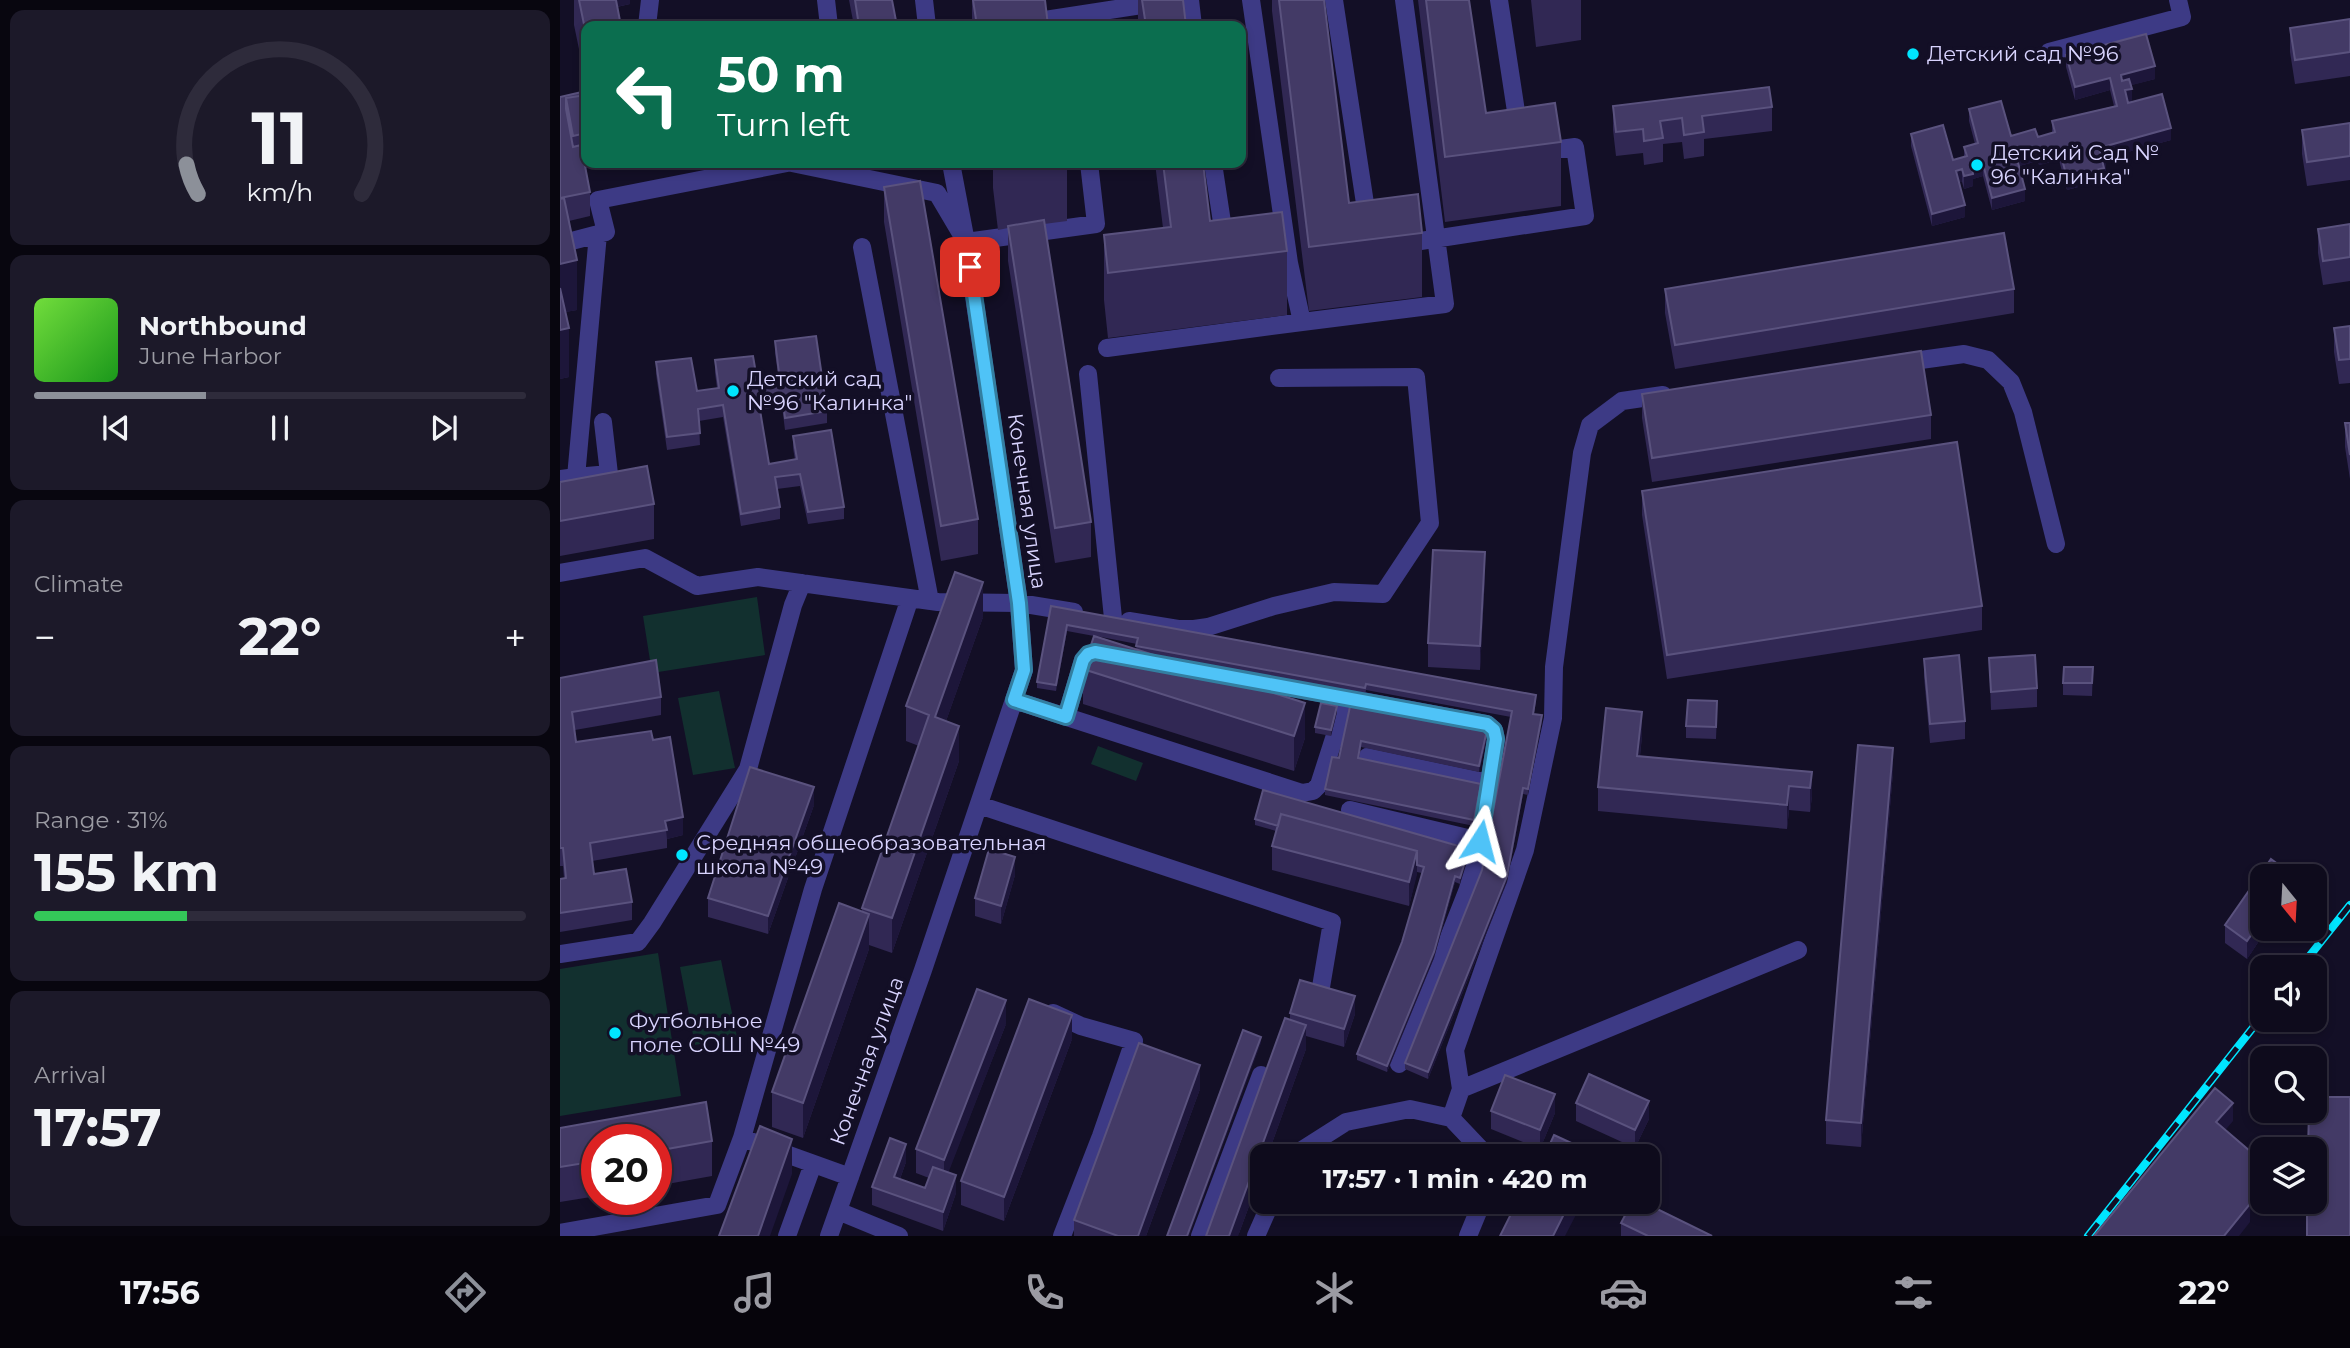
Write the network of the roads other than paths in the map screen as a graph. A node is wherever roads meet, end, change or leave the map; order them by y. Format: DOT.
graph roads {
  1 [pos="650,0"];
  2 [pos="826,0"];
  3 [pos="924,0"];
  4 [pos="1174,0"];
  5 [pos="1190,0"];
  6 [pos="1251,0"];
  7 [pos="1334,0"];
  8 [pos="1404,0"];
  9 [pos="1499,0"];
  10 [pos="2178,0"];
  11 [pos="1156,1"];
  12 [pos="648,21"];
  13 [pos="828,21"];
  14 [pos="926,21"];
  15 [pos="1015,21"];
  16 [pos="1072,21"];
  17 [pos="1193,21"];
  18 [pos="2049,52"];
  19 [pos="764,168"];
  20 [pos="952,168"];
  21 [pos="1090,168"];
  22 [pos="1214,168"];
  23 [pos="847,169"];
  24 [pos="598,234"];
  25 [pos="1370,236"];
  26 [pos="1437,239"];
  27 [pos="966,242"];
  28 [pos="560,244"];
  29 [pos="862,247"];
  30 [pos="1385,247"];
  31 [pos="1227,258"];
  32 [pos="1289,263"];
  33 [pos="1253,268"];
  34 [pos="1302,322"];
  35 [pos="1107,348"];
  36 [pos="1882,365"];
  37 [pos="1088,374"];
  38 [pos="1279,378"];
  39 [pos="1677,393"];
  40 [pos="603,422"];
  41 [pos="568,478"];
  42 [pos="2056,544"];
  43 [pos="560,573"];
  44 [pos="802,583"];
  45 [pos="910,598"];
  46 [pos="930,601"];
  47 [pos="1019,603"];
  48 [pos="1101,616"];
  49 [pos="1121,657"];
  50 [pos="1174,667"];
  51 [pos="1347,698"];
  52 [pos="1014,700"];
  53 [pos="1066,717"];
  54 [pos="1367,757"];
  55 [pos="1489,783"];
  56 [pos="979,805"];
  57 [pos="1350,810"];
  58 [pos="1480,841"];
  59 [pos="1798,950"];
  60 [pos="560,954"];
  61 [pos="1321,987"];
  62 [pos="1034,1003"];
  63 [pos="1399,1064"];
  64 [pos="1261,1074"];
  65 [pos="1461,1089"];
  66 [pos="1451,1118"];
  67 [pos="743,1138"];
  68 [pos="1311,1144"];
  69 [pos="1476,1144"];
  70 [pos="813,1164"];
  71 [pos="850,1177"];
  72 [pos="838,1211"];
  73 [pos="1266,1214"];
  74 [pos="1477,1214"];
  75 [pos="560,1233"];
  76 [pos="787,1236"];
  77 [pos="829,1236"];
  78 [pos="899,1236"];
  79 [pos="1062,1236"];
  80 [pos="1200,1236"];
  81 [pos="1256,1236"];
  82 [pos="1468,1236"];
  1 -- 12 [label="street"];
  2 -- 13 [label="street"];
  3 -- 14 [label="street"];
  4 -- 11 [label="street"];
  5 -- 17 [label="street"];
  6 -- 32 [label="street"];
  7 -- 25 [label="street"];
  8 -- 26 [label="street"];
  9 -- 26 [label="street"];
  10 -- 18 [label="street"];
  11 -- 16 [label="street"];
  15 -- 16 [label="street"];
  19 -- 24 [label="street"];
  20 -- 27 [label="street, Конечная улица"];
  21 -- 27 [label="street"];
  22 -- 31 [label="street"];
  23 -- 27 [label="street"];
  24 -- 28 [label="street"];
  24 -- 41 [label="street"];
  26 -- 30 [label="street"];
  26 -- 34 [label="street"];
  27 -- 47 [label="street, Конечная улица"];
  29 -- 46 [label="street"];
  32 -- 33 [label="street"];
  32 -- 34 [label="street"];
  34 -- 35 [label="street"];
  36 -- 42 [label="street"];
  37 -- 48 [label="street"];
  38 -- 48 [label="street"];
  39 -- 65 [label="street"];
  40 -- 41 [label="street"];
  43 -- 44 [label="street"];
  44 -- 45 [label="street"];
  44 -- 60 [label="street"];
  45 -- 46 [label="street"];
  45 -- 67 [label="street"];
  46 -- 47 [label="street"];
  47 -- 48 [label="street"];
  47 -- 52 [label="street, Конечная улица"];
  49 -- 53 [label="street"];
  50 -- 51 [label="street"];
  51 -- 53 [label="street"];
  51 -- 55 [label="street"];
  52 -- 53 [label="street"];
  52 -- 56 [label="street, Конечная улица"];
  54 -- 55 [label="street"];
  55 -- 58 [label="street"];
  56 -- 61 [label="street"];
  56 -- 71 [label="street, Конечная улица"];
  57 -- 58 [label="street"];
  58 -- 63 [label="street"];
  59 -- 65 [label="street"];
  62 -- 79 [label="street"];
  64 -- 80 [label="street"];
  65 -- 66 [label="street"];
  66 -- 68 [label="street"];
  66 -- 69 [label="street"];
  67 -- 70 [label="street"];
  67 -- 75 [label="street"];
  70 -- 71 [label="street"];
  70 -- 76 [label="street"];
  71 -- 72 [label="street, Конечная улица"];
  72 -- 77 [label="street, Конечная улица"];
  72 -- 78 [label="street"];
  73 -- 81 [label="street"];
  74 -- 82 [label="street"];
}
